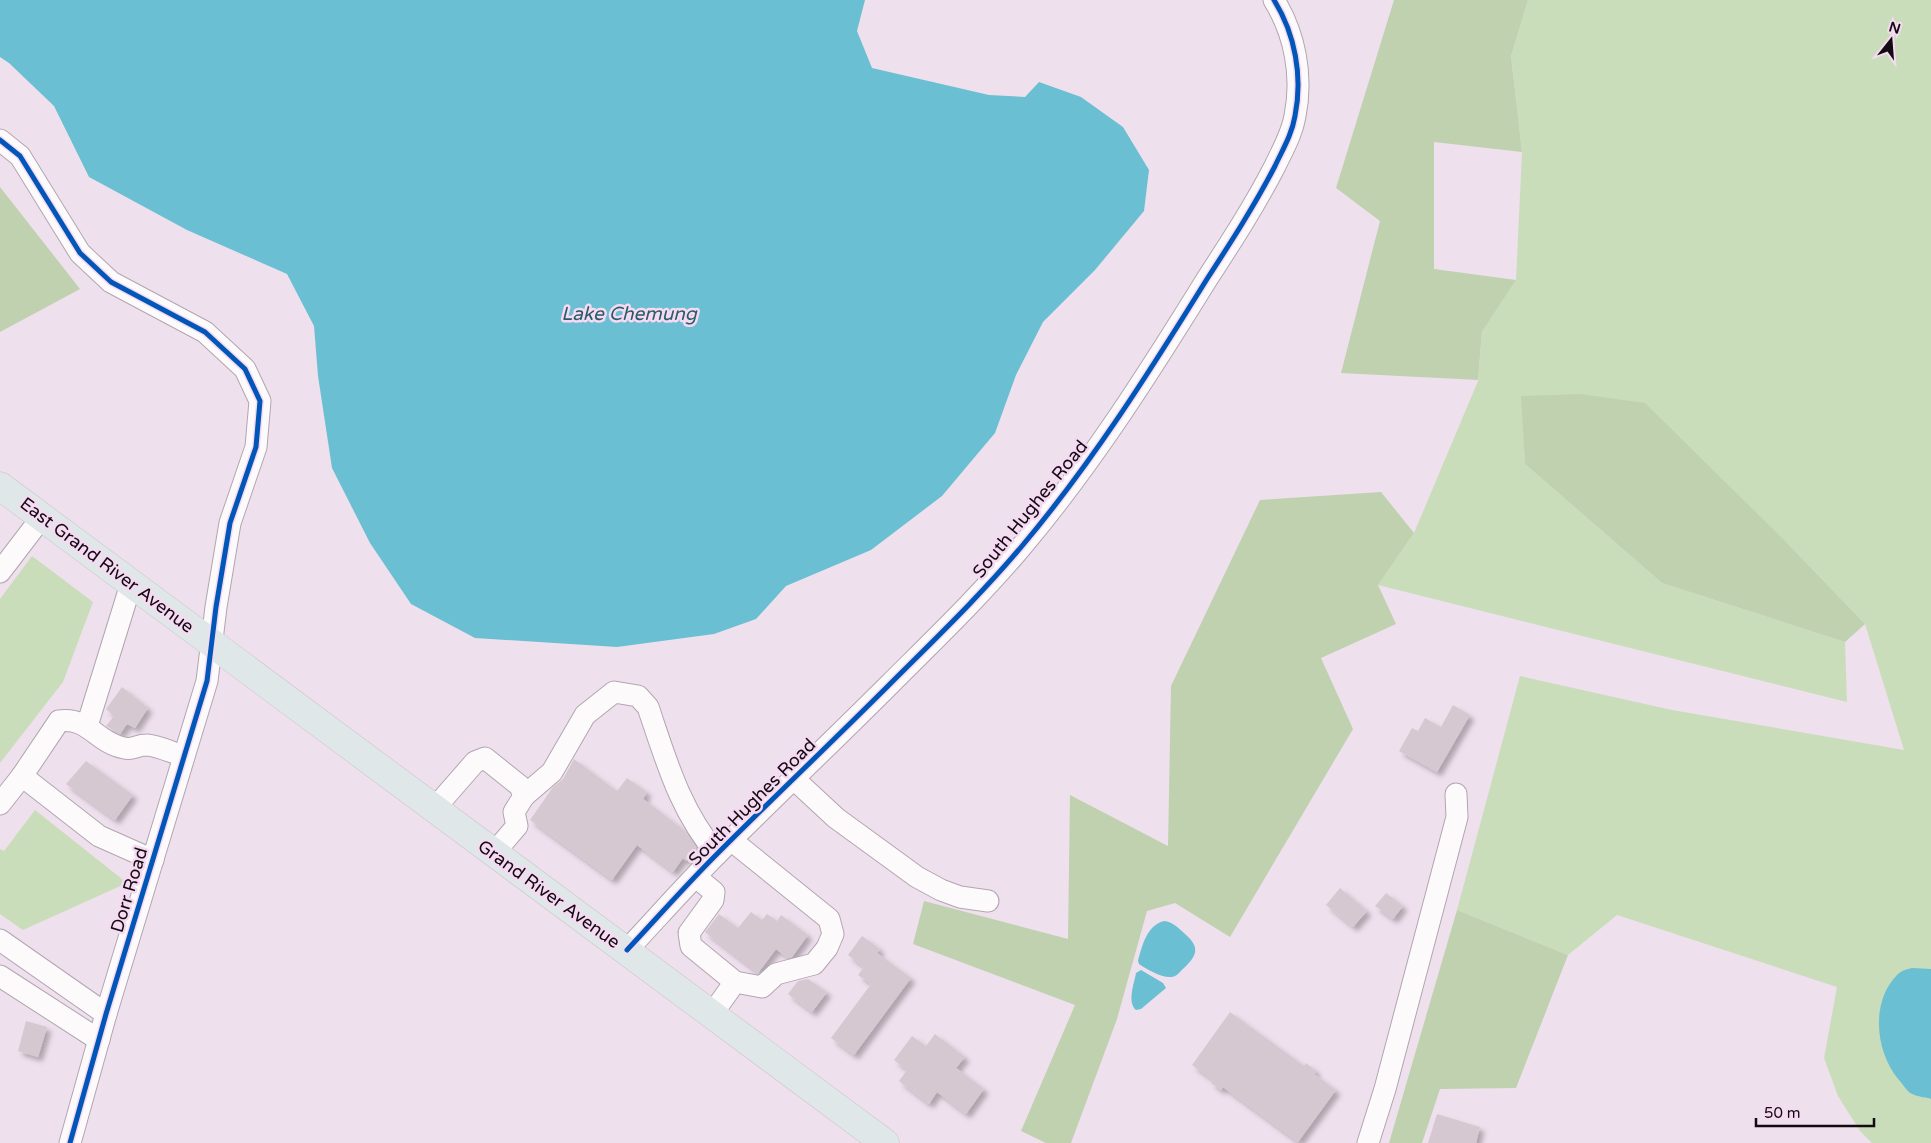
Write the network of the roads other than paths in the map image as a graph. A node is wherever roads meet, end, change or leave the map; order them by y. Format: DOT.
graph roads {
  1 [pos="1274,0"];
  2 [pos="0,140"];
  3 [pos="0,486"];
  4 [pos="42,517"];
  5 [pos="0,572"];
  6 [pos="131,584"];
  7 [pos="213,645"];
  8 [pos="87,726"];
  9 [pos="184,756"];
  10 [pos="22,776"];
  11 [pos="794,779"];
  12 [pos="1456,794"];
  13 [pos="524,796"];
  14 [pos="0,804"];
  15 [pos="434,809"];
  16 [pos="724,847"];
  17 [pos="494,853"];
  18 [pos="153,860"];
  19 [pos="696,876"];
  20 [pos="988,902"];
  21 [pos="0,940"];
  22 [pos="627,950"];
  23 [pos="0,976"];
  24 [pos="735,982"];
  25 [pos="106,1014"];
  26 [pos="712,1014"];
  27 [pos="99,1040"];
  28 [pos="70,1143"];
  29 [pos="885,1143"];
  30 [pos="1368,1143"];
  1 -- 11 [label="street, South Hughes Road"];
  2 -- 7 [label="street, Dorr Road"];
  3 -- 4 [label="main road, East Grand River Avenue"];
  4 -- 5 [label="street"];
  4 -- 6 [label="main road, East Grand River Avenue"];
  6 -- 7 [label="main road, East Grand River Avenue"];
  6 -- 8 [label="street"];
  7 -- 9 [label="street, Dorr Road"];
  7 -- 15 [label="main road, Grand River Avenue"];
  8 -- 9 [label="street"];
  8 -- 10 [label="street"];
  9 -- 18 [label="street, Dorr Road"];
  10 -- 14 [label="street"];
  10 -- 18 [label="street"];
  11 -- 16 [label="street, South Hughes Road"];
  11 -- 20 [label="street"];
  12 -- 30 [label="street"];
  13 -- 15 [label="street"];
  13 -- 16 [label="street"];
  13 -- 17 [label="street"];
  15 -- 17 [label="main road, Grand River Avenue"];
  16 -- 19 [label="street, South Hughes Road"];
  16 -- 24 [label="street"];
  17 -- 22 [label="main road, Grand River Avenue"];
  18 -- 25 [label="street, Dorr Road"];
  19 -- 22 [label="street, South Hughes Road"];
  19 -- 24 [label="street"];
  21 -- 25 [label="street"];
  22 -- 26 [label="main road, Grand River Avenue"];
  23 -- 27 [label="street"];
  24 -- 26 [label="street"];
  25 -- 27 [label="street, Dorr Road"];
  26 -- 29 [label="main road, Grand River Avenue"];
  27 -- 28 [label="street, Dorr Road"];
}
